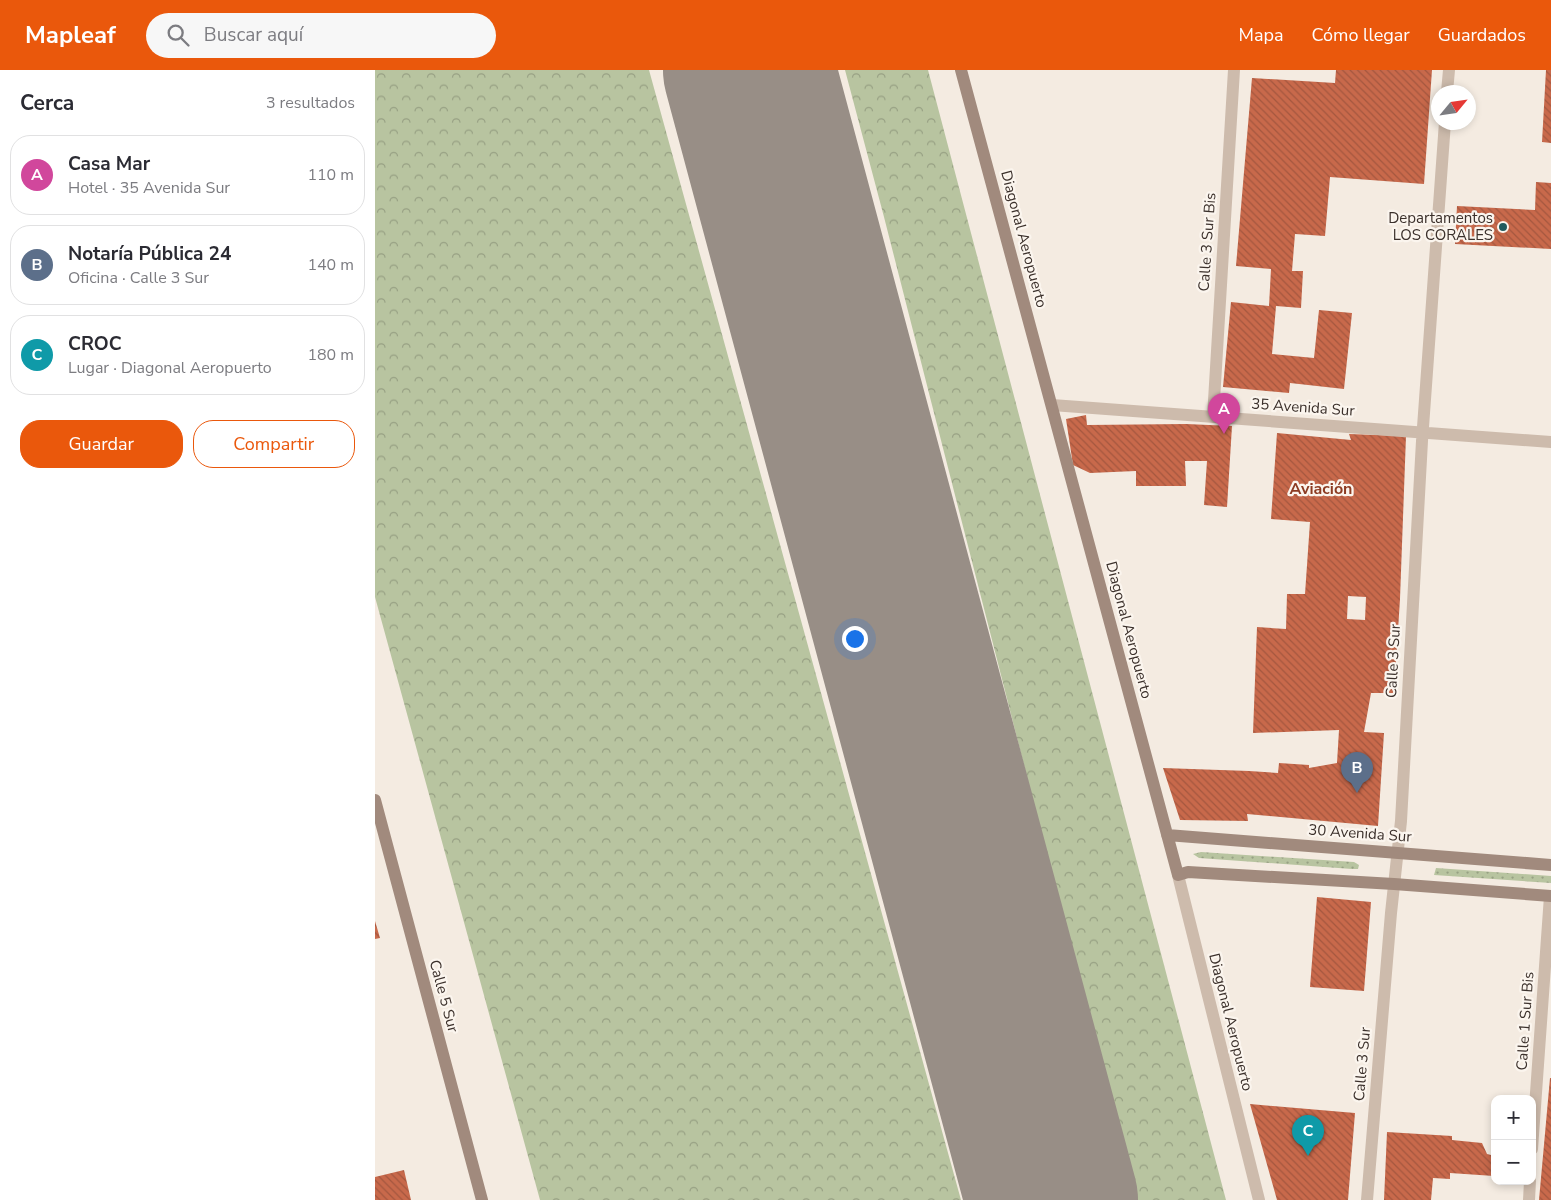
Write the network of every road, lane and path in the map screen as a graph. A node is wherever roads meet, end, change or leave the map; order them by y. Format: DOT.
graph roads {
  1 [pos="961,70"];
  2 [pos="1235,70"];
  3 [pos="1449,70"];
  4 [pos="1448,85"];
  5 [pos="1444,130"];
  6 [pos="1052,405"];
  7 [pos="1213,417"];
  8 [pos="1423,433"];
  9 [pos="1551,442"];
  10 [pos="375,800"];
  11 [pos="1167,835"];
  12 [pos="1397,852"];
  13 [pos="1551,865"];
  14 [pos="1178,875"];
  15 [pos="1394,884"];
  16 [pos="1550,896"];
  17 [pos="1533,1140"];
  18 [pos="1530,1185"];
  19 [pos="482,1200"];
  20 [pos="1259,1200"];
  21 [pos="1367,1200"];
  22 [pos="1529,1200"];
  1 -- 6 [label="street, Diagonal Aeropuerto"];
  2 -- 7 [label="street, Calle 3 Sur Bis"];
  3 -- 4 [label="street"];
  5 -- 8 [label="street, Calle 3 Sur"];
  6 -- 7 [label="street, 35 Avenida Sur"];
  6 -- 11 [label="street, Diagonal Aeropuerto"];
  7 -- 8 [label="street, 35 Avenida Sur"];
  8 -- 9 [label="street, 35 Avenida Sur"];
  8 -- 12 [label="street, Calle 3 Sur"];
  10 -- 19 [label="street, Calle 5 Sur"];
  11 -- 12 [label="street, 30 Avenida Sur"];
  11 -- 14 [label="street, Diagonal Aeropuerto"];
  12 -- 13 [label="street, 30 Avenida Sur"];
  12 -- 15 [label="street, Calle 3 Sur"];
  14 -- 15 [label="street"];
  14 -- 20 [label="street, Diagonal Aeropuerto"];
  15 -- 16 [label="street"];
  15 -- 21 [label="street, Calle 3 Sur"];
  16 -- 17 [label="street, Calle 1 Sur Bis"];
  18 -- 22 [label="street"];
}
